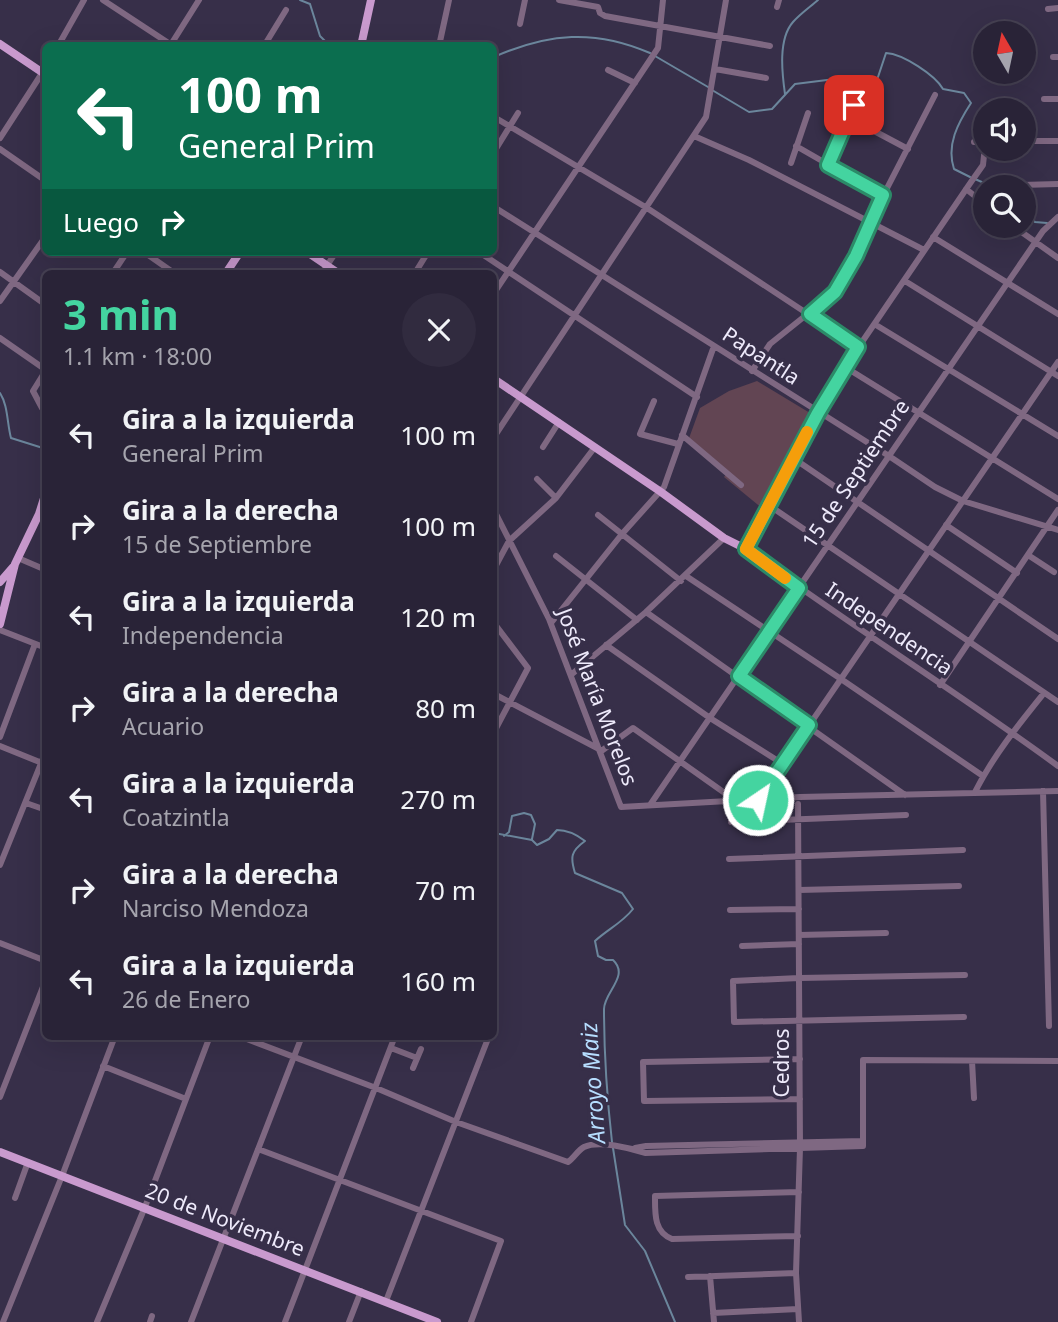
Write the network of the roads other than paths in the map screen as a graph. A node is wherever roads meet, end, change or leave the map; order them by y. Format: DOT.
graph roads {
  1 [pos="84,0"];
  2 [pos="103,0"];
  3 [pos="199,0"];
  4 [pos="371,0"];
  5 [pos="449,0"];
  6 [pos="525,0"];
  7 [pos="559,0"];
  8 [pos="663,0"];
  9 [pos="726,0"];
  10 [pos="598,3"];
  11 [pos="1058,8"];
  12 [pos="1048,9"];
  13 [pos="286,10"];
  14 [pos="520,24"];
  15 [pos="659,27"];
  16 [pos="719,38"];
  17 [pos="60,42"];
  18 [pos="166,42"];
  19 [pos="173,42"];
  20 [pos="266,42"];
  21 [pos="362,42"];
  22 [pos="440,42"];
  23 [pos="0,44"];
  24 [pos="770,46"];
  25 [pos="42,70"];
  26 [pos="608,70"];
  27 [pos="714,72"];
  28 [pos="42,74"];
  29 [pos="766,78"];
  30 [pos="635,83"];
  31 [pos="935,95"];
  32 [pos="1044,99"];
  33 [pos="1058,99"];
  34 [pos="854,105"];
  35 [pos="518,113"];
  36 [pos="808,113"];
  37 [pos="497,119"];
  38 [pos="510,126"];
  39 [pos="876,132"];
  40 [pos="694,136"];
  41 [pos="0,138"];
  42 [pos="1036,141"];
  43 [pos="1058,141"];
  44 [pos="796,146"];
  45 [pos="497,147"];
  46 [pos="0,149"];
  47 [pos="908,149"];
  48 [pos="982,161"];
  49 [pos="791,163"];
  50 [pos="828,165"];
  51 [pos="579,167"];
  52 [pos="42,178"];
  53 [pos="1036,184"];
  54 [pos="1058,184"];
  55 [pos="966,189"];
  56 [pos="883,195"];
  57 [pos="973,195"];
  58 [pos="497,208"];
  59 [pos="647,208"];
  60 [pos="1058,217"];
  61 [pos="870,223"];
  62 [pos="534,233"];
  63 [pos="933,237"];
  64 [pos="1029,238"];
  65 [pos="42,242"];
  66 [pos="1035,243"];
  67 [pos="925,250"];
  68 [pos="150,256"];
  69 [pos="311,256"];
  70 [pos="485,256"];
  71 [pos="1058,258"];
  72 [pos="325,269"];
  73 [pos="170,270"];
  74 [pos="507,271"];
  75 [pos="0,272"];
  76 [pos="601,275"];
  77 [pos="905,281"];
  78 [pos="14,283"];
  79 [pos="1007,283"];
  80 [pos="497,288"];
  81 [pos="0,301"];
  82 [pos="42,301"];
  83 [pos="810,314"];
  84 [pos="1058,314"];
  85 [pos="575,316"];
  86 [pos="876,325"];
  87 [pos="978,327"];
  88 [pos="0,338"];
  89 [pos="714,346"];
  90 [pos="858,347"];
  91 [pos="1058,362"];
  92 [pos="42,367"];
  93 [pos="845,367"];
  94 [pos="948,370"];
  95 [pos="752,371"];
  96 [pos="1055,374"];
  97 [pos="42,376"];
  98 [pos="497,381"];
  99 [pos="521,397"];
  100 [pos="696,397"];
  101 [pos="654,401"];
  102 [pos="42,408"];
  103 [pos="919,412"];
  104 [pos="818,413"];
  105 [pos="1022,415"];
  106 [pos="559,422"];
  107 [pos="497,433"];
  108 [pos="682,435"];
  109 [pos="1058,436"];
  110 [pos="678,444"];
  111 [pos="543,447"];
  112 [pos="595,447"];
  113 [pos="889,456"];
  114 [pos="993,457"];
  115 [pos="793,458"];
  116 [pos="537,480"];
  117 [pos="741,485"];
  118 [pos="661,492"];
  119 [pos="556,498"];
  120 [pos="1058,499"];
  121 [pos="962,501"];
  122 [pos="858,502"];
  123 [pos="769,506"];
  124 [pos="1058,510"];
  125 [pos="42,515"];
  126 [pos="598,515"];
  127 [pos="497,516"];
  128 [pos="946,525"];
  129 [pos="1046,526"];
  130 [pos="1058,530"];
  131 [pos="622,534"];
  132 [pos="724,538"];
  133 [pos="509,541"];
  134 [pos="828,546"];
  135 [pos="746,549"];
  136 [pos="930,549"];
  137 [pos="1028,555"];
  138 [pos="556,556"];
  139 [pos="16,561"];
  140 [pos="497,563"];
  141 [pos="42,569"];
  142 [pos="1054,572"];
  143 [pos="1017,573"];
  144 [pos="683,578"];
  145 [pos="584,580"];
  146 [pos="0,583"];
  147 [pos="10,587"];
  148 [pos="799,588"];
  149 [pos="899,594"];
  150 [pos="999,597"];
  151 [pos="646,612"];
  152 [pos="637,620"];
  153 [pos="551,623"];
  154 [pos="0,624"];
  155 [pos="497,627"];
  156 [pos="0,630"];
  157 [pos="769,631"];
  158 [pos="869,637"];
  159 [pos="1058,639"];
  160 [pos="969,642"];
  161 [pos="34,643"];
  162 [pos="606,645"];
  163 [pos="42,646"];
  164 [pos="572,674"];
  165 [pos="739,676"];
  166 [pos="841,678"];
  167 [pos="940,685"];
  168 [pos="1044,693"];
  169 [pos="497,696"];
  170 [pos="509,702"];
  171 [pos="1058,702"];
  172 [pos="710,718"];
  173 [pos="809,725"];
  174 [pos="497,726"];
  175 [pos="1013,733"];
  176 [pos="0,737"];
  177 [pos="0,746"];
  178 [pos="599,751"];
  179 [pos="680,761"];
  180 [pos="42,763"];
  181 [pos="783,764"];
  182 [pos="1058,766"];
  183 [pos="983,776"];
  184 [pos="1043,791"];
  185 [pos="1058,791"];
  186 [pos="975,792"];
  187 [pos="905,795"];
  188 [pos="758,800"];
  189 [pos="738,802"];
  190 [pos="26,803"];
  191 [pos="798,804"];
  192 [pos="650,805"];
  193 [pos="42,809"];
  194 [pos="906,815"];
  195 [pos="798,820"];
  196 [pos="731,822"];
  197 [pos="963,850"];
  198 [pos="799,856"];
  199 [pos="729,859"];
  200 [pos="0,865"];
  201 [pos="959,886"];
  202 [pos="799,890"];
  203 [pos="799,909"];
  204 [pos="730,911"];
  205 [pos="886,933"];
  206 [pos="799,935"];
  207 [pos="0,943"];
  208 [pos="799,944"];
  209 [pos="742,946"];
  210 [pos="42,959"];
  211 [pos="965,975"];
  212 [pos="799,978"];
  213 [pos="42,989"];
  214 [pos="964,1017"];
  215 [pos="800,1020"];
  216 [pos="1049,1026"];
  217 [pos="113,1040"];
  218 [pos="208,1040"];
  219 [pos="249,1040"];
  220 [pos="300,1040"];
  221 [pos="394,1040"];
  222 [pos="487,1040"];
  223 [pos="391,1048"];
  224 [pos="421,1049"];
  225 [pos="293,1058"];
  226 [pos="417,1058"];
  227 [pos="800,1059"];
  228 [pos="972,1061"];
  229 [pos="1058,1061"];
  230 [pos="103,1066"];
  231 [pos="413,1068"];
  232 [pos="376,1088"];
  233 [pos="0,1097"];
  234 [pos="974,1098"];
  235 [pos="186,1099"];
  236 [pos="800,1099"];
  237 [pos="456,1122"];
  238 [pos="800,1146"];
  239 [pos="258,1149"];
  240 [pos="0,1152"];
  241 [pos="28,1162"];
  242 [pos="62,1176"];
  243 [pos="341,1179"];
  244 [pos="799,1192"];
  245 [pos="15,1198"];
  246 [pos="145,1208"];
  247 [pos="422,1210"];
  248 [pos="798,1236"];
  249 [pos="224,1238"];
  250 [pos="306,1270"];
  251 [pos="796,1273"];
  252 [pos="710,1276"];
  253 [pos="688,1277"];
  254 [pos="361,1291"];
  255 [pos="386,1301"];
  256 [pos="798,1309"];
  257 [pos="713,1313"];
  258 [pos="3,1322"];
  259 [pos="97,1322"];
  260 [pos="191,1322"];
  261 [pos="285,1322"];
  262 [pos="349,1322"];
  263 [pos="437,1322"];
  264 [pos="471,1322"];
  265 [pos="714,1322"];
  266 [pos="799,1322"];
  1 -- 17 [label="street"];
  2 -- 18 [label="street"];
  3 -- 19 [label="street"];
  4 -- 21 [label="main road"];
  5 -- 22 [label="street"];
  6 -- 14 [label="street"];
  7 -- 10 [label="street"];
  8 -- 15 [label="street"];
  9 -- 16 [label="street"];
  10 -- 15 [label="street"];
  11 -- 12 [label="street"];
  13 -- 20 [label="street"];
  15 -- 16 [label="street"];
  15 -- 30 [label="street"];
  16 -- 24 [label="street"];
  16 -- 27 [label="street"];
  23 -- 25 [label="main road"];
  26 -- 30 [label="street"];
  27 -- 29 [label="street"];
  27 -- 40 [label="street"];
  28 -- 41 [label="street"];
  30 -- 51 [label="street"];
  31 -- 47 [label="street"];
  32 -- 33 [label="street"];
  34 -- 50 [label="street"];
  35 -- 38 [label="street"];
  36 -- 44 [label="street"];
  37 -- 38 [label="street"];
  38 -- 45 [label="street"];
  38 -- 51 [label="street"];
  39 -- 47 [label="street"];
  40 -- 59 [label="street"];
  40 -- 61 [label="street"];
  42 -- 43 [label="street"];
  44 -- 49 [label="street"];
  44 -- 50 [label="street"];
  46 -- 52 [label="street"];
  47 -- 56 [label="street"];
  48 -- 55 [label="street"];
  50 -- 56 [label="street"];
  51 -- 59 [label="street"];
  51 -- 62 [label="street"];
  53 -- 54 [label="street"];
  55 -- 57 [label="street"];
  55 -- 63 [label="street"];
  56 -- 61 [label="street"];
  58 -- 62 [label="street, Papantla"];
  59 -- 76 [label="street"];
  59 -- 83 [label="street"];
  60 -- 66 [label="street, 15 de Septiembre"];
  61 -- 67 [label="street"];
  61 -- 83 [label="street"];
  62 -- 74 [label="street"];
  62 -- 76 [label="street, Papantla"];
  63 -- 67 [label="street"];
  63 -- 79 [label="street"];
  64 -- 66 [label="street"];
  65 -- 78 [label="street"];
  66 -- 71 [label="street"];
  66 -- 79 [label="street, 15 de Septiembre"];
  67 -- 77 [label="street"];
  68 -- 73 [label="street"];
  69 -- 72 [label="main road"];
  70 -- 74 [label="street"];
  74 -- 80 [label="street"];
  74 -- 85 [label="street"];
  75 -- 78 [label="street"];
  76 -- 85 [label="street"];
  76 -- 89 [label="street, Papantla"];
  77 -- 86 [label="street"];
  77 -- 87 [label="street"];
  78 -- 81 [label="street"];
  78 -- 82 [label="street"];
  79 -- 84 [label="street"];
  79 -- 87 [label="street, 15 de Septiembre"];
  83 -- 90 [label="street"];
  83 -- 95 [label="street"];
  85 -- 99 [label="street"];
  85 -- 100 [label="street"];
  86 -- 90 [label="street"];
  86 -- 94 [label="street"];
  87 -- 94 [label="street, 15 de Septiembre"];
  87 -- 96 [label="street"];
  88 -- 92 [label="street"];
  89 -- 95 [label="street, Papantla"];
  89 -- 100 [label="street"];
  90 -- 93 [label="street"];
  91 -- 96 [label="street"];
  93 -- 103 [label="street"];
  93 -- 104 [label="street"];
  94 -- 103 [label="street, 15 de Septiembre"];
  94 -- 105 [label="street"];
  95 -- 104 [label="street, Papantla"];
  96 -- 105 [label="street"];
  97 -- 102 [label="street"];
  98 -- 99 [label="main road, Independencia"];
  99 -- 106 [label="main road, Independencia"];
  99 -- 107 [label="street"];
  100 -- 108 [label="street"];
  101 -- 110 [label="street"];
  103 -- 113 [label="street, 15 de Septiembre"];
  103 -- 114 [label="street"];
  104 -- 113 [label="street, Papantla"];
  104 -- 115 [label="street"];
  105 -- 109 [label="street"];
  105 -- 114 [label="street"];
  106 -- 111 [label="street"];
  106 -- 112 [label="main road, Independencia"];
  108 -- 110 [label="street"];
  108 -- 117 [label="street"];
  110 -- 118 [label="street"];
  112 -- 118 [label="main road, Independencia"];
  112 -- 119 [label="street"];
  113 -- 121 [label="street, Papantla"];
  113 -- 122 [label="street, 15 de Septiembre"];
  114 -- 120 [label="street"];
  114 -- 121 [label="street"];
  115 -- 122 [label="street"];
  115 -- 123 [label="street"];
  116 -- 119 [label="street"];
  118 -- 131 [label="street"];
  118 -- 132 [label="main road, Independencia"];
  119 -- 133 [label="street"];
  121 -- 128 [label="street"];
  121 -- 129 [label="street, Papantla"];
  122 -- 134 [label="street, 15 de Septiembre"];
  122 -- 136 [label="street"];
  123 -- 134 [label="street"];
  123 -- 135 [label="street"];
  124 -- 129 [label="street"];
  125 -- 139 [label="main road"];
  126 -- 131 [label="street"];
  127 -- 133 [label="street, José María Morelos"];
  128 -- 136 [label="street"];
  128 -- 143 [label="street"];
  129 -- 130 [label="street, Papantla"];
  129 -- 137 [label="street"];
  131 -- 144 [label="street"];
  131 -- 145 [label="street"];
  132 -- 135 [label="main road, Independencia"];
  132 -- 144 [label="street"];
  133 -- 140 [label="street"];
  133 -- 153 [label="street, José María Morelos"];
  134 -- 148 [label="street, 15 de Septiembre"];
  134 -- 149 [label="street"];
  135 -- 148 [label="street, Independencia"];
  136 -- 149 [label="street"];
  136 -- 150 [label="street"];
  137 -- 142 [label="street"];
  137 -- 143 [label="street"];
  138 -- 145 [label="street"];
  139 -- 141 [label="street"];
  139 -- 146 [label="main road"];
  139 -- 147 [label="main road"];
  143 -- 150 [label="street"];
  144 -- 151 [label="street"];
  144 -- 157 [label="street"];
  145 -- 152 [label="street"];
  145 -- 153 [label="street"];
  146 -- 147 [label="main road"];
  147 -- 154 [label="main road"];
  148 -- 157 [label="street, 15 de Septiembre"];
  148 -- 158 [label="street, Independencia"];
  149 -- 158 [label="street"];
  149 -- 160 [label="street"];
  150 -- 159 [label="street"];
  150 -- 160 [label="street"];
  151 -- 152 [label="street"];
  151 -- 165 [label="street"];
  152 -- 162 [label="street"];
  153 -- 164 [label="street, José María Morelos"];
  155 -- 170 [label="street"];
  156 -- 161 [label="street"];
  157 -- 165 [label="street, 15 de Septiembre"];
  157 -- 166 [label="street"];
  158 -- 166 [label="street"];
  158 -- 167 [label="street, Independencia"];
  160 -- 167 [label="street"];
  160 -- 168 [label="street"];
  161 -- 163 [label="street"];
  161 -- 176 [label="street"];
  162 -- 164 [label="street"];
  162 -- 172 [label="street"];
  164 -- 178 [label="street, José María Morelos"];
  165 -- 172 [label="street, 15 de Septiembre"];
  165 -- 173 [label="street"];
  166 -- 173 [label="street"];
  166 -- 183 [label="street"];
  167 -- 175 [label="street, Independencia"];
  168 -- 171 [label="street"];
  168 -- 175 [label="street"];
  169 -- 170 [label="street"];
  170 -- 174 [label="street"];
  170 -- 178 [label="street"];
  172 -- 179 [label="street, 15 de Septiembre"];
  172 -- 181 [label="street"];
  173 -- 181 [label="street"];
  173 -- 187 [label="street"];
  175 -- 182 [label="street, Independencia"];
  175 -- 183 [label="street"];
  177 -- 180 [label="street"];
  178 -- 179 [label="street"];
  178 -- 192 [label="street, José María Morelos"];
  179 -- 189 [label="street"];
  179 -- 192 [label="street, 15 de Septiembre"];
  180 -- 190 [label="street"];
  181 -- 188 [label="street"];
  183 -- 186 [label="street"];
  184 -- 185 [label="street, José María Morelos"];
  184 -- 186 [label="street, José María Morelos"];
  184 -- 216 [label="street"];
  186 -- 187 [label="street, José María Morelos"];
  187 -- 188 [label="street, José María Morelos"];
  188 -- 189 [label="street, José María Morelos"];
  189 -- 192 [label="street, José María Morelos"];
  190 -- 193 [label="street"];
  190 -- 200 [label="street"];
  191 -- 195 [label="street, Cedros"];
  194 -- 195 [label="street"];
  195 -- 196 [label="street"];
  195 -- 198 [label="street, Cedros"];
  197 -- 198 [label="street"];
  198 -- 199 [label="street"];
  198 -- 202 [label="street, Cedros"];
  201 -- 202 [label="street"];
  202 -- 203 [label="street, Cedros"];
  203 -- 204 [label="street"];
  203 -- 206 [label="street, Cedros"];
  205 -- 206 [label="street"];
  206 -- 208 [label="street, Cedros"];
  207 -- 210 [label="street"];
  208 -- 209 [label="street"];
  208 -- 212 [label="street, Cedros"];
  211 -- 212 [label="street"];
  212 -- 215 [label="street, Cedros"];
  212 -- 215 [label="street"];
  213 -- 233 [label="street"];
  214 -- 215 [label="street"];
  215 -- 227 [label="street, Cedros"];
  217 -- 230 [label="street"];
  218 -- 235 [label="street"];
  219 -- 225 [label="street"];
  220 -- 225 [label="street"];
  221 -- 223 [label="street"];
  222 -- 237 [label="street"];
  223 -- 226 [label="street"];
  223 -- 232 [label="street"];
  224 -- 226 [label="street"];
  225 -- 232 [label="street"];
  225 -- 239 [label="street"];
  226 -- 231 [label="street"];
  227 -- 236 [label="street, Cedros"];
  227 -- 236 [label="street"];
  228 -- 229 [label="street"];
  228 -- 234 [label="street"];
  228 -- 238 [label="street"];
  230 -- 235 [label="street"];
  230 -- 242 [label="street"];
  232 -- 237 [label="street"];
  232 -- 243 [label="street"];
  235 -- 246 [label="street"];
  236 -- 238 [label="street, Cedros"];
  237 -- 238 [label="street"];
  237 -- 247 [label="street"];
  238 -- 244 [label="street, Cedros"];
  239 -- 243 [label="street"];
  239 -- 249 [label="street"];
  240 -- 241 [label="main road, 20 de Noviembre"];
  241 -- 242 [label="main road, 20 de Noviembre"];
  241 -- 245 [label="street"];
  242 -- 246 [label="main road, 20 de Noviembre"];
  242 -- 258 [label="street"];
  243 -- 247 [label="street"];
  243 -- 250 [label="street"];
  244 -- 248 [label="street, Cedros"];
  244 -- 248 [label="street"];
  246 -- 249 [label="main road, 20 de Noviembre"];
  246 -- 259 [label="street"];
  247 -- 255 [label="street"];
  247 -- 264 [label="street"];
  248 -- 251 [label="street, Cedros"];
  249 -- 250 [label="main road, 20 de Noviembre"];
  249 -- 260 [label="street"];
  250 -- 254 [label="main road, 20 de Noviembre"];
  250 -- 261 [label="street"];
  251 -- 252 [label="street"];
  251 -- 256 [label="street, Cedros"];
  252 -- 253 [label="street"];
  252 -- 257 [label="street"];
  254 -- 255 [label="main road, 20 de Noviembre"];
  254 -- 262 [label="street"];
  255 -- 263 [label="main road, 20 de Noviembre"];
  256 -- 257 [label="street"];
  256 -- 266 [label="street, Cedros"];
  257 -- 265 [label="street"];
}
